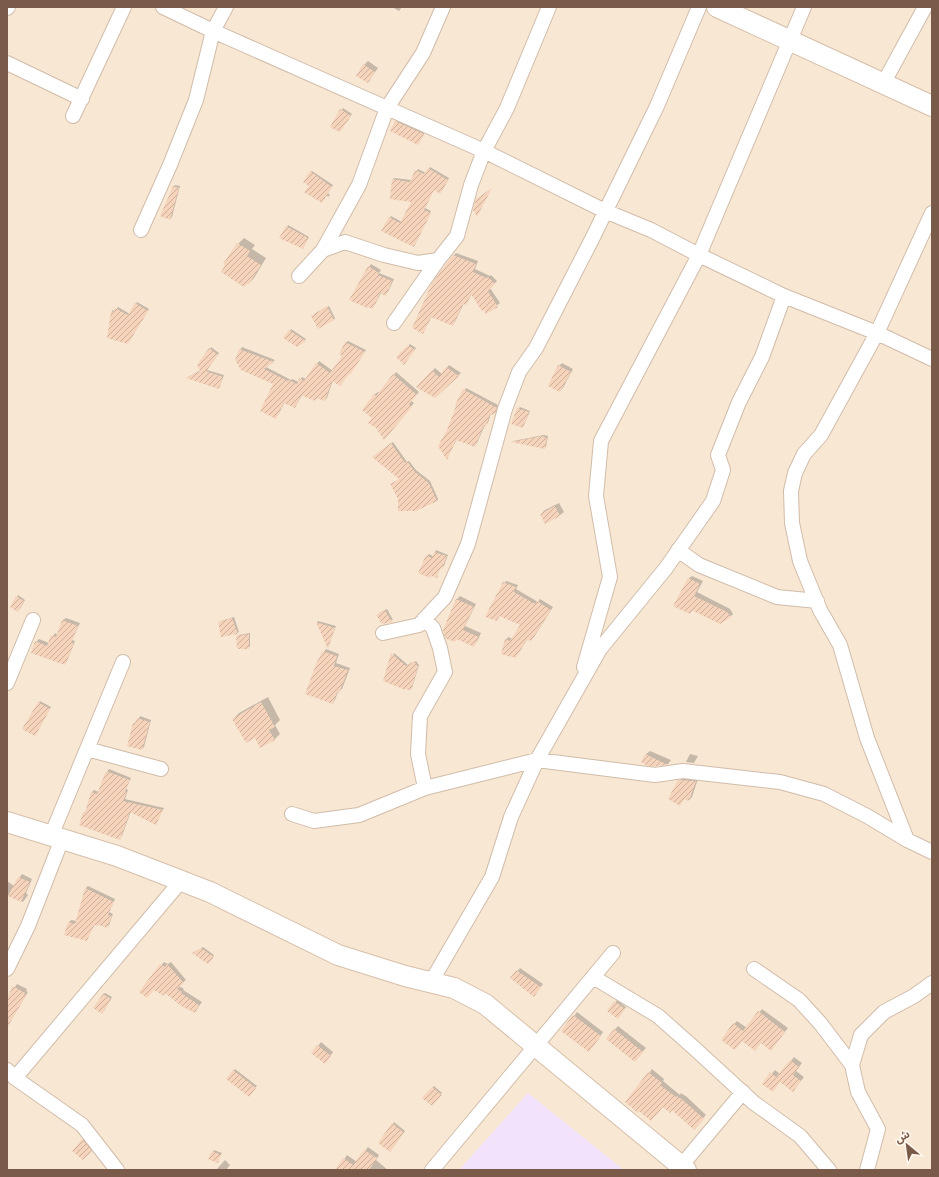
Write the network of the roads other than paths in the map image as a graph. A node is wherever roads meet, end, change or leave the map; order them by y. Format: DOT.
graph roads {
  1 [pos="124,7"];
  2 [pos="163,7"];
  3 [pos="226,7"];
  4 [pos="443,7"];
  5 [pos="549,7"];
  6 [pos="699,7"];
  7 [pos="717,7"];
  8 [pos="804,7"];
  9 [pos="925,7"];
  10 [pos="213,31"];
  11 [pos="790,41"];
  12 [pos="7,63"];
  13 [pos="883,84"];
  14 [pos="82,99"];
  15 [pos="932,106"];
  16 [pos="387,108"];
  17 [pos="73,116"];
  18 [pos="484,151"];
  19 [pos="605,211"];
  20 [pos="932,213"];
  21 [pos="141,230"];
  22 [pos="323,250"];
  23 [pos="699,255"];
  24 [pos="438,260"];
  25 [pos="298,276"];
  26 [pos="784,296"];
  27 [pos="394,323"];
  28 [pos="876,333"];
  29 [pos="932,359"];
  30 [pos="678,550"];
  31 [pos="817,602"];
  32 [pos="424,619"];
  33 [pos="33,620"];
  34 [pos="383,633"];
  35 [pos="123,662"];
  36 [pos="7,683"];
  37 [pos="577,690"];
  38 [pos="87,749"];
  39 [pos="537,760"];
  40 [pos="161,769"];
  41 [pos="425,788"];
  42 [pos="292,814"];
  43 [pos="7,822"];
  44 [pos="57,837"];
  45 [pos="907,840"];
  46 [pos="932,852"];
  47 [pos="181,881"];
  48 [pos="613,953"];
  49 [pos="7,969"];
  50 [pos="754,969"];
  51 [pos="593,977"];
  52 [pos="431,982"];
  53 [pos="932,983"];
  54 [pos="536,1046"];
  55 [pos="852,1065"];
  56 [pos="11,1074"];
  57 [pos="743,1092"];
  58 [pos="684,1168"];
  59 [pos="117,1170"];
  60 [pos="432,1170"];
  61 [pos="829,1170"];
  62 [pos="867,1170"];
  1 -- 14 [label="street"];
  2 -- 10 [label="street"];
  3 -- 10 [label="street"];
  4 -- 16 [label="street"];
  5 -- 18 [label="street"];
  6 -- 19 [label="street"];
  7 -- 11 [label="street"];
  8 -- 11 [label="street"];
  9 -- 13 [label="street"];
  10 -- 16 [label="street"];
  10 -- 21 [label="street"];
  11 -- 13 [label="street"];
  11 -- 23 [label="street"];
  12 -- 14 [label="street"];
  13 -- 15 [label="street"];
  14 -- 17 [label="street"];
  16 -- 18 [label="street"];
  16 -- 22 [label="street"];
  18 -- 19 [label="street"];
  18 -- 24 [label="street"];
  19 -- 23 [label="street"];
  19 -- 32 [label="street"];
  20 -- 28 [label="street"];
  22 -- 24 [label="street"];
  22 -- 25 [label="street"];
  23 -- 26 [label="street"];
  23 -- 37 [label="street"];
  24 -- 27 [label="street"];
  26 -- 28 [label="street"];
  26 -- 30 [label="street"];
  28 -- 29 [label="street"];
  28 -- 31 [label="street"];
  30 -- 31 [label="street"];
  30 -- 37 [label="street"];
  31 -- 45 [label="street"];
  32 -- 34 [label="street"];
  32 -- 41 [label="street"];
  33 -- 36 [label="street"];
  35 -- 38 [label="street"];
  37 -- 39 [label="street"];
  38 -- 40 [label="street"];
  38 -- 44 [label="street"];
  39 -- 41 [label="street"];
  39 -- 45 [label="street"];
  39 -- 52 [label="street"];
  41 -- 42 [label="street"];
  43 -- 44 [label="street"];
  44 -- 47 [label="street"];
  44 -- 49 [label="street"];
  45 -- 46 [label="street"];
  47 -- 52 [label="street"];
  47 -- 56 [label="street"];
  48 -- 51 [label="street"];
  50 -- 55 [label="street"];
  51 -- 54 [label="street"];
  51 -- 57 [label="street"];
  52 -- 54 [label="street"];
  53 -- 55 [label="street"];
  54 -- 58 [label="street"];
  54 -- 60 [label="street"];
  55 -- 62 [label="street"];
  56 -- 59 [label="street"];
  57 -- 58 [label="street"];
  57 -- 61 [label="street"];
}
